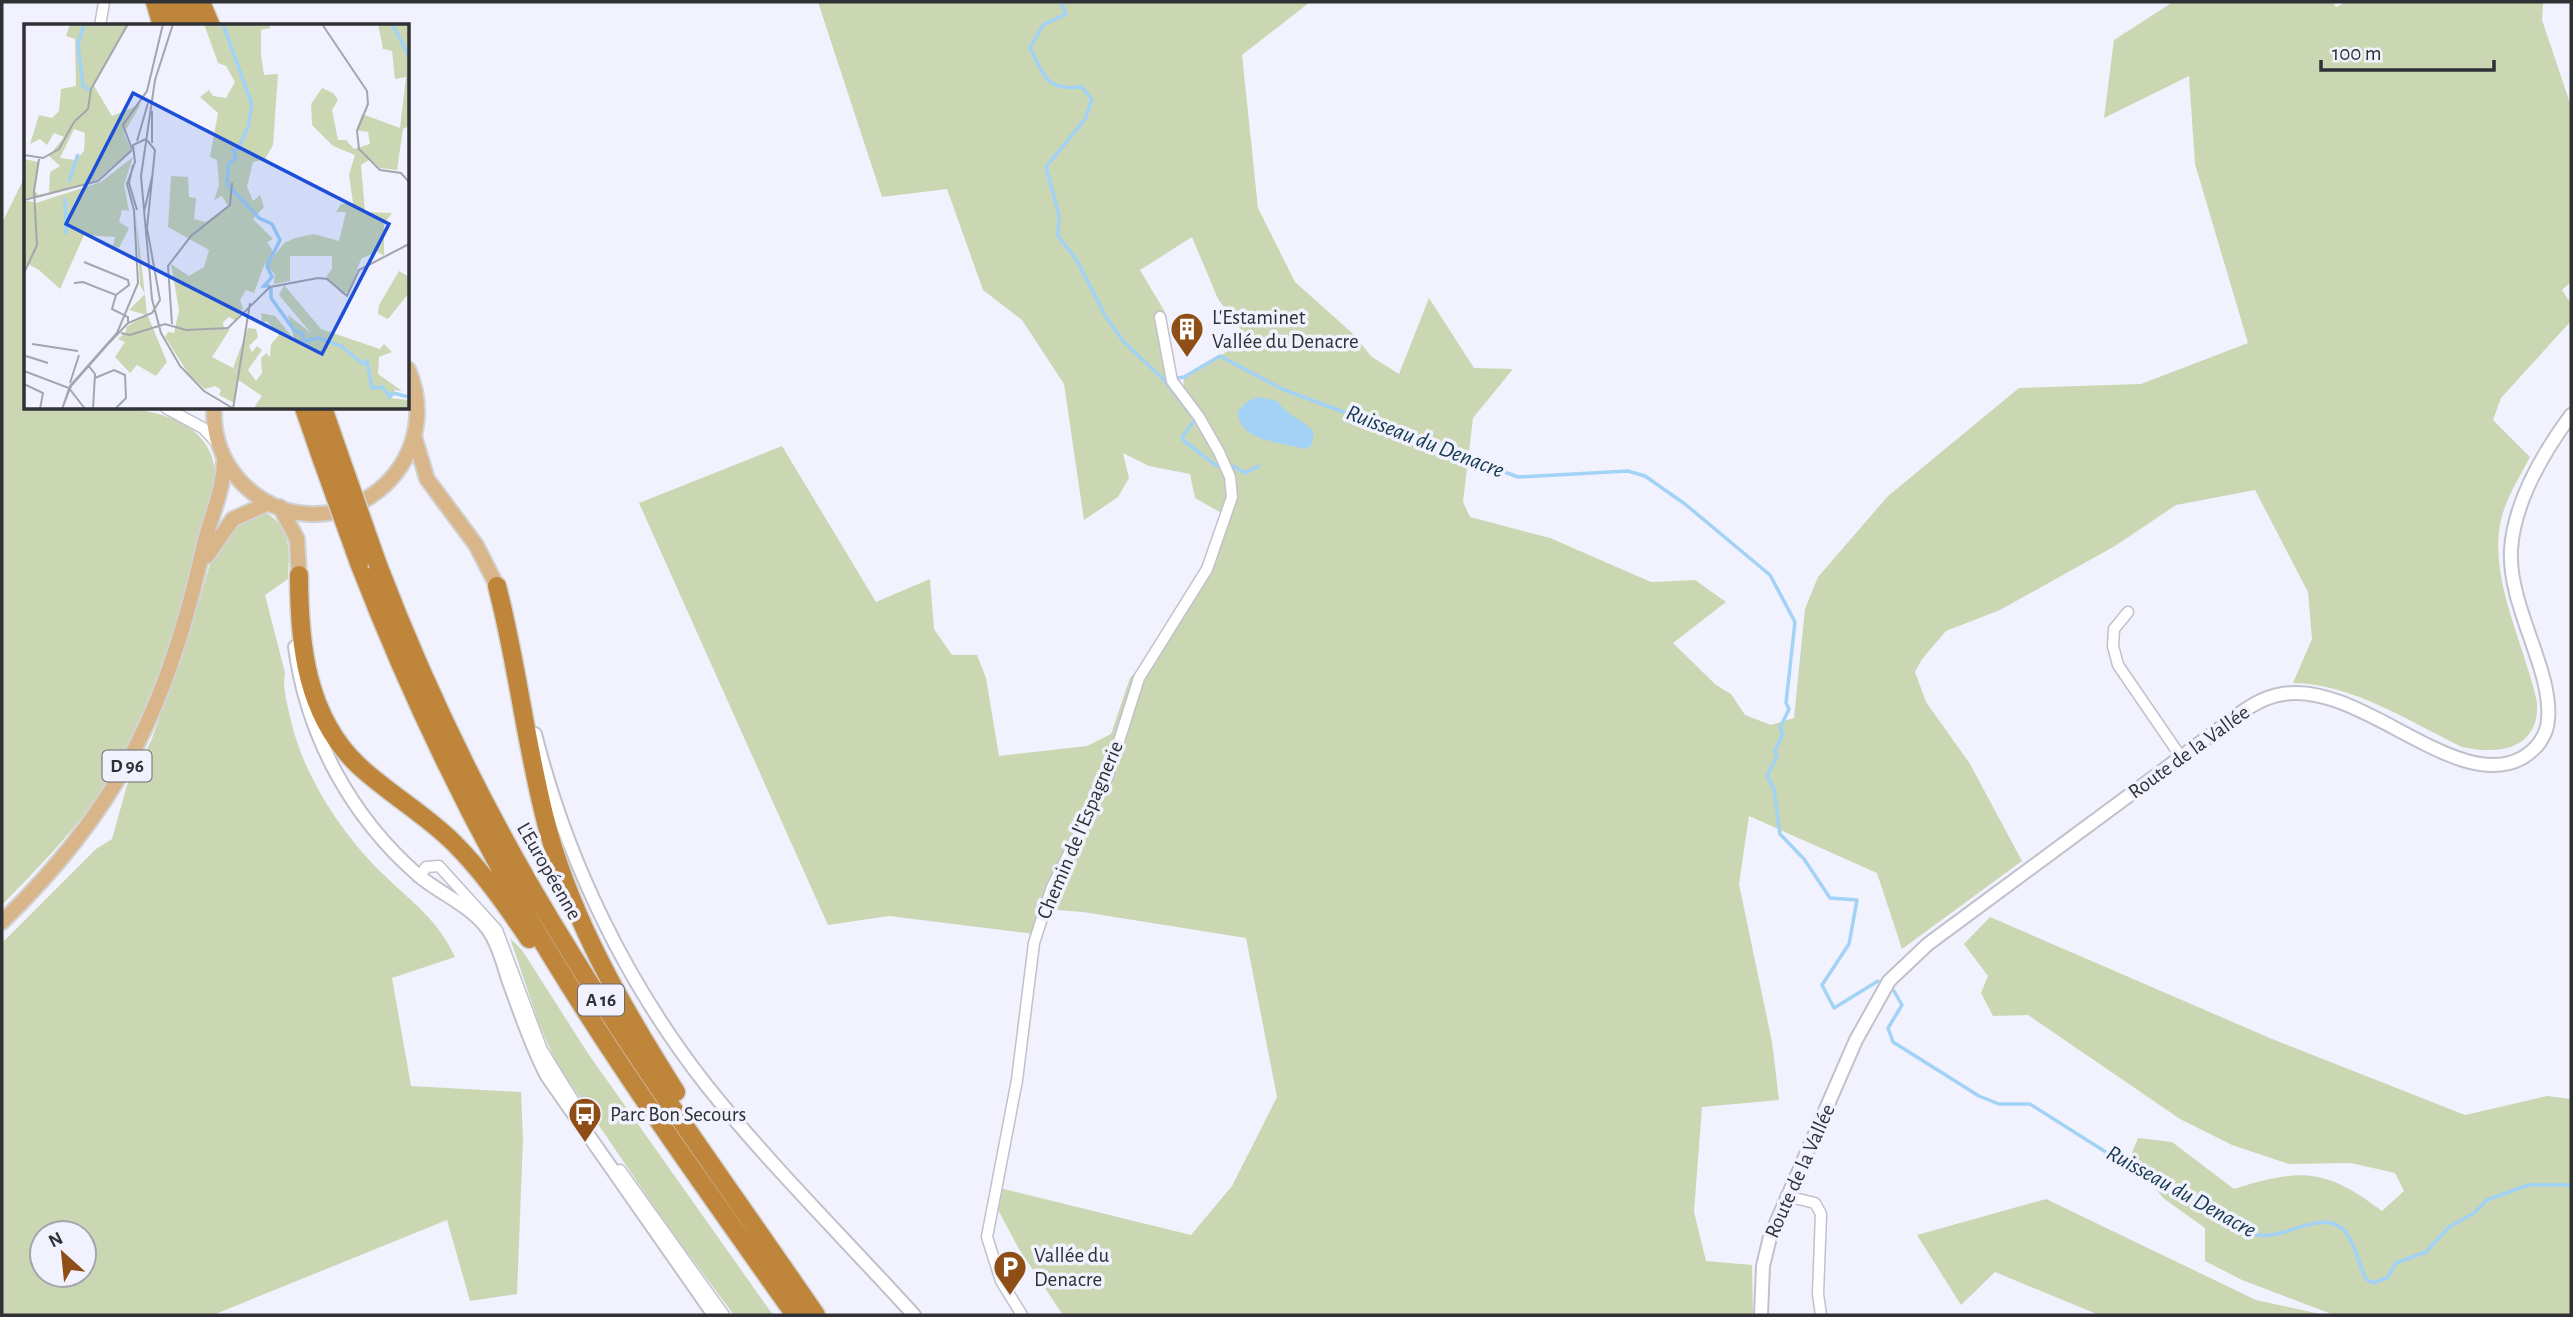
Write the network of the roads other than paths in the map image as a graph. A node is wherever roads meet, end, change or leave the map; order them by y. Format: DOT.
graph roads {
  1 [pos="104,2"];
  2 [pos="155,2"];
  3 [pos="169,2"];
  4 [pos="187,2"];
  5 [pos="201,2"];
  6 [pos="100,24"];
  7 [pos="161,24"];
  8 [pos="176,24"];
  9 [pos="194,24"];
  10 [pos="210,24"];
  11 [pos="1160,317"];
  12 [pos="410,377"];
  13 [pos="170,410"];
  14 [pos="214,410"];
  15 [pos="305,410"];
  16 [pos="323,410"];
  17 [pos="2571,415"];
  18 [pos="415,435"];
  19 [pos="222,451"];
  20 [pos="331,459"];
  21 [pos="275,505"];
  22 [pos="299,575"];
  23 [pos="197,579"];
  24 [pos="496,586"];
  25 [pos="2128,612"];
  26 [pos="2180,757"];
  27 [pos="420,876"];
  28 [pos="2,922"];
  29 [pos="566,978"];
  30 [pos="629,1189"];
  31 [pos="1786,1196"];
  32 [pos="676,1256"];
  33 [pos="787,1274"];
  34 [pos="714,1315"];
  35 [pos="724,1315"];
  36 [pos="795,1315"];
  37 [pos="816,1315"];
  38 [pos="914,1315"];
  39 [pos="1022,1315"];
  40 [pos="1761,1315"];
  41 [pos="1821,1315"];
  1 -- 6 [label="street"];
  2 -- 7 [label="highway"];
  3 -- 8 [label="highway"];
  4 -- 9 [label="highway"];
  5 -- 10 [label="highway"];
  11 -- 39 [label="street, Chemin de l'Espagnerie"];
  12 -- 18 [label="main road"];
  13 -- 19 [label="street"];
  14 -- 19 [label="main road"];
  15 -- 20 [label="highway, L'Européenne / A 16"];
  16 -- 20 [label="highway, L'Européenne / A 16"];
  17 -- 26 [label="main road, Route de la Vallée"];
  18 -- 21 [label="main road"];
  18 -- 24 [label="main road"];
  19 -- 21 [label="main road"];
  19 -- 23 [label="main road, D 96"];
  20 -- 29 [label="highway, L'Européenne / A 16, bridge"];
  20 -- 33 [label="highway, L'Européenne / A 16, bridge"];
  21 -- 22 [label="main road"];
  21 -- 23 [label="main road, D 96"];
  22 -- 27 [label="main road"];
  22 -- 29 [label="highway"];
  23 -- 28 [label="main road, D 96"];
  24 -- 33 [label="highway"];
  24 -- 38 [label="main road"];
  25 -- 26 [label="street"];
  26 -- 31 [label="main road, Route de la Vallée"];
  27 -- 30 [label="main road"];
  27 -- 30 [label="street"];
  29 -- 36 [label="highway, L'Européenne / A 16"];
  30 -- 32 [label="main road"];
  31 -- 40 [label="main road, Route de la Vallée"];
  31 -- 41 [label="street"];
  32 -- 34 [label="main road"];
  32 -- 35 [label="street"];
  33 -- 37 [label="highway, L'Européenne / A 16"];
}
